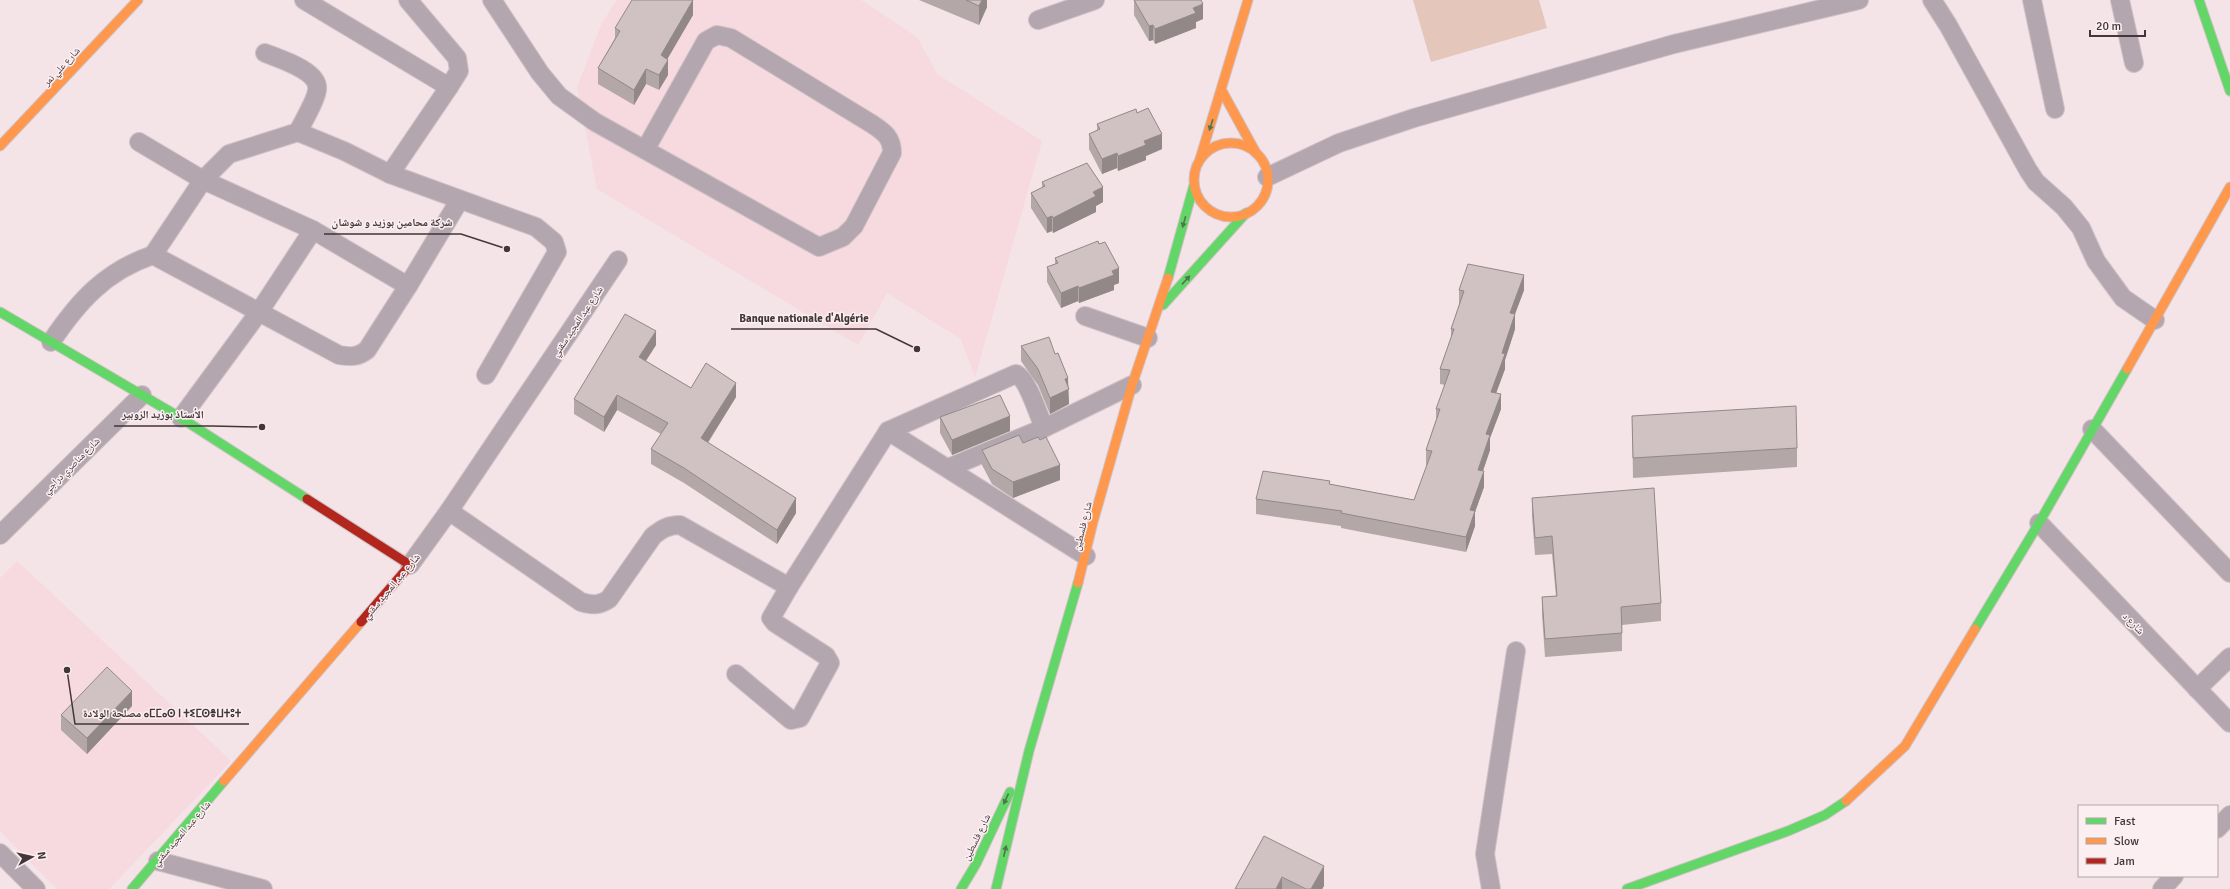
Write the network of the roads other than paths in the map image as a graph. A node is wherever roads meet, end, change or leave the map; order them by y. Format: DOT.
graph roads {
  1 [pos="138,0"];
  2 [pos="304,0"];
  3 [pos="408,0"];
  4 [pos="492,0"];
  5 [pos="1095,0"];
  6 [pos="1244,0"];
  7 [pos="1248,0"];
  8 [pos="1859,0"];
  9 [pos="1932,0"];
  10 [pos="2032,0"];
  11 [pos="2120,0"];
  12 [pos="2199,0"];
  13 [pos="1244,12"];
  14 [pos="1038,20"];
  15 [pos="265,53"];
  16 [pos="2134,63"];
  17 [pos="449,88"];
  18 [pos="1222,91"];
  19 [pos="2230,91"];
  20 [pos="2055,109"];
  21 [pos="298,132"];
  22 [pos="139,142"];
  23 [pos="0,146"];
  24 [pos="645,150"];
  25 [pos="1256,152"];
  26 [pos="1200,159"];
  27 [pos="390,174"];
  28 [pos="1268,177"];
  29 [pos="203,180"];
  30 [pos="1194,185"];
  31 [pos="2230,187"];
  32 [pos="460,201"];
  33 [pos="1246,214"];
  34 [pos="313,230"];
  35 [pos="153,256"];
  36 [pos="618,260"];
  37 [pos="408,286"];
  38 [pos="1159,308"];
  39 [pos="0,312"];
  40 [pos="259,312"];
  41 [pos="1085,316"];
  42 [pos="2155,320"];
  43 [pos="1148,338"];
  44 [pos="51,342"];
  45 [pos="486,375"];
  46 [pos="1132,385"];
  47 [pos="142,395"];
  48 [pos="181,418"];
  49 [pos="1044,428"];
  50 [pos="2092,429"];
  51 [pos="888,431"];
  52 [pos="948,468"];
  53 [pos="449,511"];
  54 [pos="2039,523"];
  55 [pos="0,535"];
  56 [pos="1086,556"];
  57 [pos="410,565"];
  58 [pos="2230,573"];
  59 [pos="789,587"];
  60 [pos="1516,651"];
  61 [pos="2230,657"];
  62 [pos="736,674"];
  63 [pos="2198,690"];
  64 [pos="2230,723"];
  65 [pos="1029,751"];
  66 [pos="2230,815"];
  67 [pos="2218,828"];
  68 [pos="0,853"];
  69 [pos="158,861"];
  70 [pos="2173,877"];
  71 [pos="36,889"];
  72 [pos="132,889"];
  73 [pos="263,889"];
  74 [pos="961,889"];
  75 [pos="996,889"];
  76 [pos="1491,889"];
  77 [pos="1627,889"];
  78 [pos="2162,889"];
  1 -- 23 [label="main road, شارع علي نمر"];
  2 -- 17 [label="street"];
  3 -- 17 [label="street"];
  4 -- 24 [label="street"];
  5 -- 14 [label="street"];
  6 -- 13 [label="main road"];
  7 -- 13 [label="main road"];
  8 -- 28 [label="street"];
  9 -- 42 [label="street"];
  10 -- 20 [label="street"];
  11 -- 16 [label="street"];
  12 -- 19 [label="main road"];
  13 -- 18 [label="main road"];
  15 -- 21 [label="street"];
  17 -- 27 [label="street"];
  18 -- 25 [label="main road"];
  18 -- 26 [label="main road, one-way"];
  21 -- 27 [label="street"];
  21 -- 29 [label="street"];
  22 -- 29 [label="street"];
  24 -- 24 [label="street"];
  25 -- 26 [label="main road"];
  25 -- 28 [label="main road"];
  26 -- 30 [label="main road"];
  27 -- 32 [label="street"];
  28 -- 33 [label="main road"];
  29 -- 34 [label="street"];
  29 -- 35 [label="street"];
  30 -- 33 [label="main road"];
  30 -- 38 [label="main road, شارع فلسطين, one-way"];
  31 -- 42 [label="main road"];
  32 -- 37 [label="street"];
  32 -- 45 [label="street"];
  38 -- 33 [label="main road, one-way"];
  34 -- 37 [label="street"];
  34 -- 40 [label="street"];
  35 -- 40 [label="street"];
  35 -- 44 [label="street"];
  36 -- 53 [label="street, شارع عبد المجيد سقني"];
  37 -- 40 [label="street"];
  38 -- 43 [label="main road, شارع فلسطين"];
  39 -- 44 [label="main road"];
  40 -- 48 [label="street"];
  41 -- 43 [label="street"];
  42 -- 50 [label="main road"];
  43 -- 46 [label="main road, شارع فلسطين"];
  44 -- 47 [label="main road"];
  46 -- 49 [label="street"];
  46 -- 56 [label="main road, شارع فلسطين"];
  47 -- 48 [label="main road"];
  47 -- 55 [label="street, شارع مناصري دراجي"];
  48 -- 57 [label="main road"];
  49 -- 51 [label="street"];
  49 -- 52 [label="street"];
  50 -- 54 [label="main road"];
  50 -- 58 [label="street"];
  51 -- 52 [label="street"];
  51 -- 59 [label="street"];
  52 -- 56 [label="street"];
  53 -- 57 [label="street, شارع عبد المجيد سقني"];
  53 -- 59 [label="street"];
  54 -- 63 [label="street, شارع د"];
  54 -- 77 [label="main road"];
  56 -- 65 [label="main road, شارع فلسطين"];
  57 -- 69 [label="main road, شارع عبد المجيد سقني"];
  59 -- 62 [label="street"];
  60 -- 76 [label="street"];
  61 -- 63 [label="street"];
  63 -- 64 [label="street, شارع د"];
  65 -- 74 [label="main road, شارع فلسطين, one-way"];
  75 -- 65 [label="main road, شارع فلسطين, one-way"];
  66 -- 67 [label="street"];
  68 -- 71 [label="street"];
  69 -- 72 [label="main road, شارع عبد المجيد سقني"];
  69 -- 73 [label="street"];
  70 -- 78 [label="street"];
}
